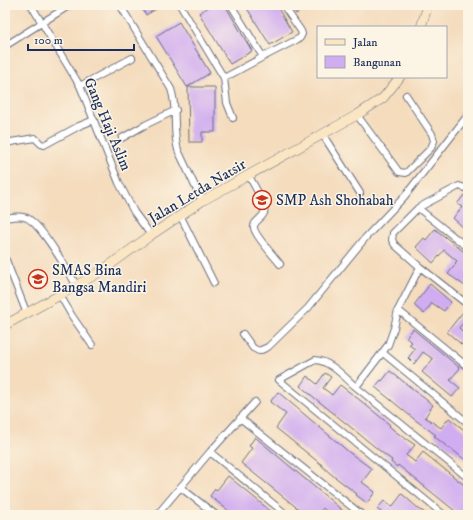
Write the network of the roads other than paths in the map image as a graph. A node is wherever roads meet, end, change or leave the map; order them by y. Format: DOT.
graph roads {
  1 [pos="31,5"];
  2 [pos="70,5"];
  3 [pos="120,5"];
  4 [pos="180,5"];
  5 [pos="231,5"];
  6 [pos="283,5"];
  7 [pos="428,5"];
  8 [pos="41,23"];
  9 [pos="421,26"];
  10 [pos="5,46"];
  11 [pos="263,56"];
  12 [pos="132,58"];
  13 [pos="224,78"];
  14 [pos="399,78"];
  15 [pos="80,86"];
  16 [pos="406,95"];
  17 [pos="176,110"];
  18 [pos="468,115"];
  19 [pos="357,116"];
  20 [pos="233,118"];
  21 [pos="94,120"];
  22 [pos="322,135"];
  23 [pos="122,138"];
  24 [pos="5,143"];
  25 [pos="249,176"];
  26 [pos="468,189"];
  27 [pos="360,193"];
  28 [pos="202,201"];
  29 [pos="418,208"];
  30 [pos="180,215"];
  31 [pos="5,218"];
  32 [pos="151,235"];
  33 [pos="468,248"];
  34 [pos="6,260"];
  35 [pos="280,264"];
  36 [pos="420,267"];
  37 [pos="214,283"];
  38 [pos="77,286"];
  39 [pos="60,295"];
  40 [pos="468,305"];
  41 [pos="398,310"];
  42 [pos="27,314"];
  43 [pos="5,325"];
  44 [pos="243,334"];
  45 [pos="92,345"];
  46 [pos="383,353"];
  47 [pos="468,367"];
  48 [pos="356,387"];
  49 [pos="255,402"];
  50 [pos="240,418"];
  51 [pos="468,423"];
  52 [pos="210,452"];
  53 [pos="468,478"];
  54 [pos="180,487"];
  55 [pos="157,515"];
  56 [pos="216,515"];
  57 [pos="287,515"];
  58 [pos="362,515"];
  59 [pos="444,515"];
  1 -- 8 [label="street, Gang Haji Aslim"];
  2 -- 8 [label="street"];
  3 -- 17 [label="street"];
  4 -- 13 [label="street"];
  5 -- 11 [label="street"];
  6 -- 11 [label="street"];
  7 -- 9 [label="main road"];
  8 -- 10 [label="street"];
  8 -- 15 [label="street, Gang Haji Aslim"];
  11 -- 13 [label="street"];
  12 -- 15 [label="street"];
  13 -- 20 [label="street"];
  14 -- 19 [label="main road, Jalan Letda Natsir"];
  15 -- 21 [label="street, Gang Haji Aslim"];
  16 -- 19 [label="street"];
  17 -- 23 [label="street"];
  17 -- 28 [label="street"];
  18 -- 44 [label="street"];
  19 -- 22 [label="main road, Jalan Letda Natsir"];
  21 -- 24 [label="street"];
  21 -- 32 [label="street, Gang Haji Aslim"];
  22 -- 25 [label="main road, Jalan Letda Natsir"];
  22 -- 27 [label="street"];
  25 -- 28 [label="main road, Jalan Letda Natsir"];
  25 -- 35 [label="street"];
  26 -- 29 [label="street"];
  28 -- 30 [label="main road, Jalan Letda Natsir"];
  29 -- 33 [label="street"];
  29 -- 36 [label="street"];
  30 -- 32 [label="main road, Jalan Letda Natsir"];
  30 -- 37 [label="street"];
  31 -- 38 [label="street"];
  32 -- 38 [label="main road, Jalan Letda Natsir"];
  34 -- 42 [label="street"];
  36 -- 40 [label="street"];
  36 -- 41 [label="street"];
  38 -- 39 [label="main road, Jalan Letda Natsir"];
  39 -- 42 [label="main road, Jalan Letda Natsir"];
  39 -- 45 [label="street"];
  41 -- 46 [label="street"];
  41 -- 47 [label="street"];
  42 -- 43 [label="main road, Jalan Letda Natsir"];
  46 -- 48 [label="street"];
  46 -- 51 [label="street"];
  48 -- 53 [label="street"];
  48 -- 59 [label="street"];
  49 -- 50 [label="street"];
  50 -- 52 [label="street"];
  50 -- 58 [label="street"];
  52 -- 54 [label="street"];
  52 -- 57 [label="street"];
  54 -- 55 [label="street"];
  54 -- 56 [label="street"];
}
